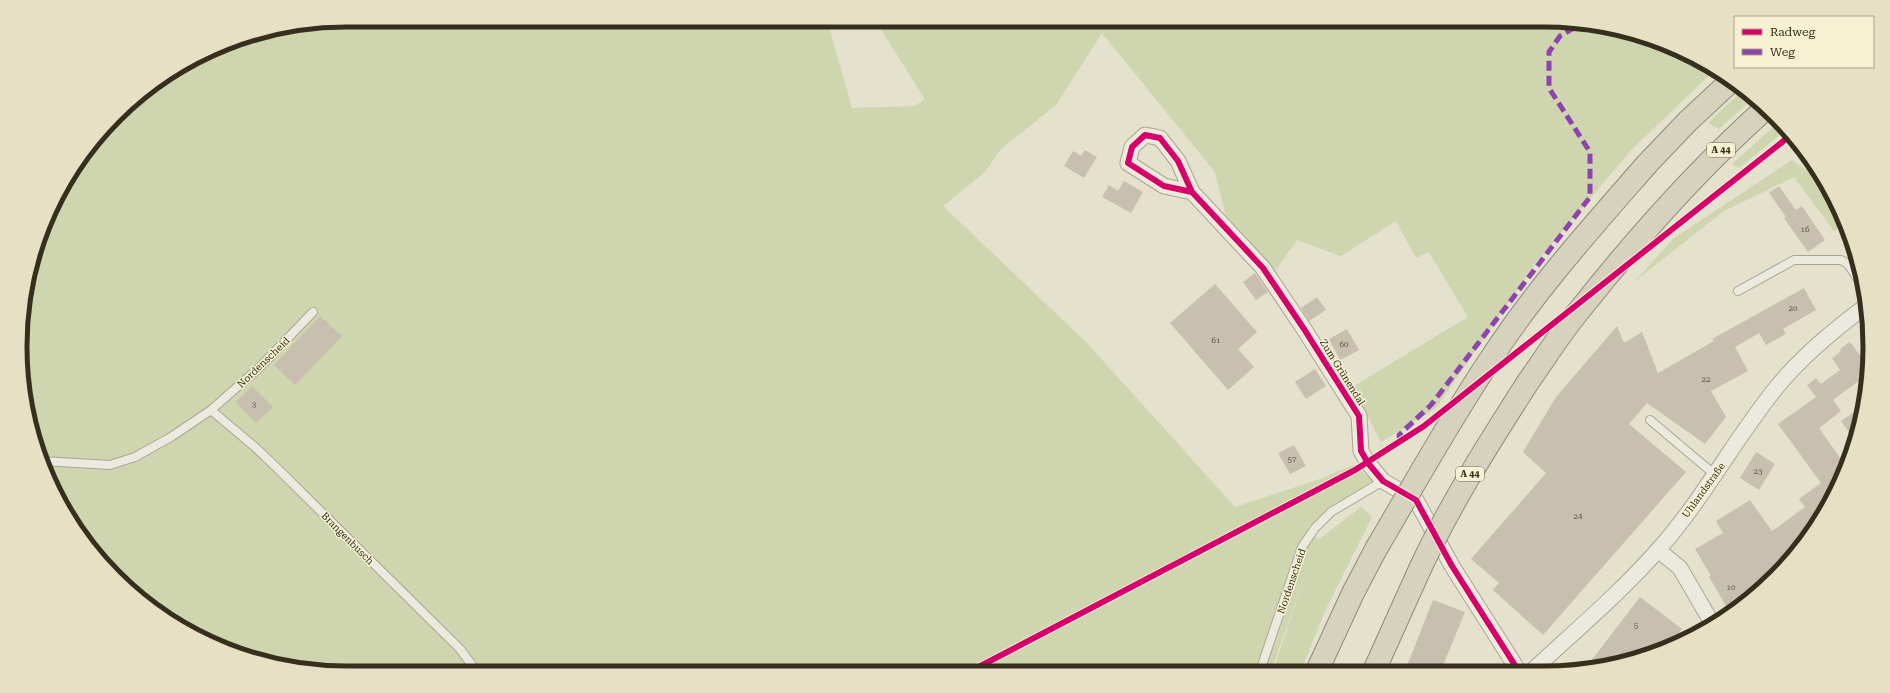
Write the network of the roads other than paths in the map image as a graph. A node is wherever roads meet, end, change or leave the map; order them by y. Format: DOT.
graph roads {
  1 [pos="1727,85"];
  2 [pos="1761,113"];
  3 [pos="1192,192"];
  4 [pos="1854,274"];
  5 [pos="1738,291"];
  6 [pos="1860,310"];
  7 [pos="314,312"];
  8 [pos="211,410"];
  9 [pos="1650,420"];
  10 [pos="48,461"];
  11 [pos="1714,474"];
  12 [pos="1383,481"];
  13 [pos="1658,550"];
  14 [pos="1710,619"];
  15 [pos="473,666"];
  16 [pos="1262,666"];
  17 [pos="1319,666"];
  18 [pos="1376,666"];
  19 [pos="1515,666"];
  20 [pos="1537,666"];
  1 -- 17 [label="highway, bridge"];
  2 -- 18 [label="highway, A 44, bridge"];
  3 -- 12 [label="street, Zum Grünendal"];
  4 -- 5 [label="lane"];
  6 -- 11 [label="street, Uhlandstraße"];
  7 -- 8 [label="lane, Nordenscheid"];
  8 -- 10 [label="lane, Nordenscheid"];
  8 -- 15 [label="lane, Brangenbusch"];
  9 -- 11 [label="lane"];
  11 -- 13 [label="street, Uhlandstraße"];
  12 -- 16 [label="lane, Nordenscheid"];
  12 -- 19 [label="street, Zum Grünendal"];
  13 -- 14 [label="street"];
  13 -- 20 [label="street, Uhlandstraße"];
}
